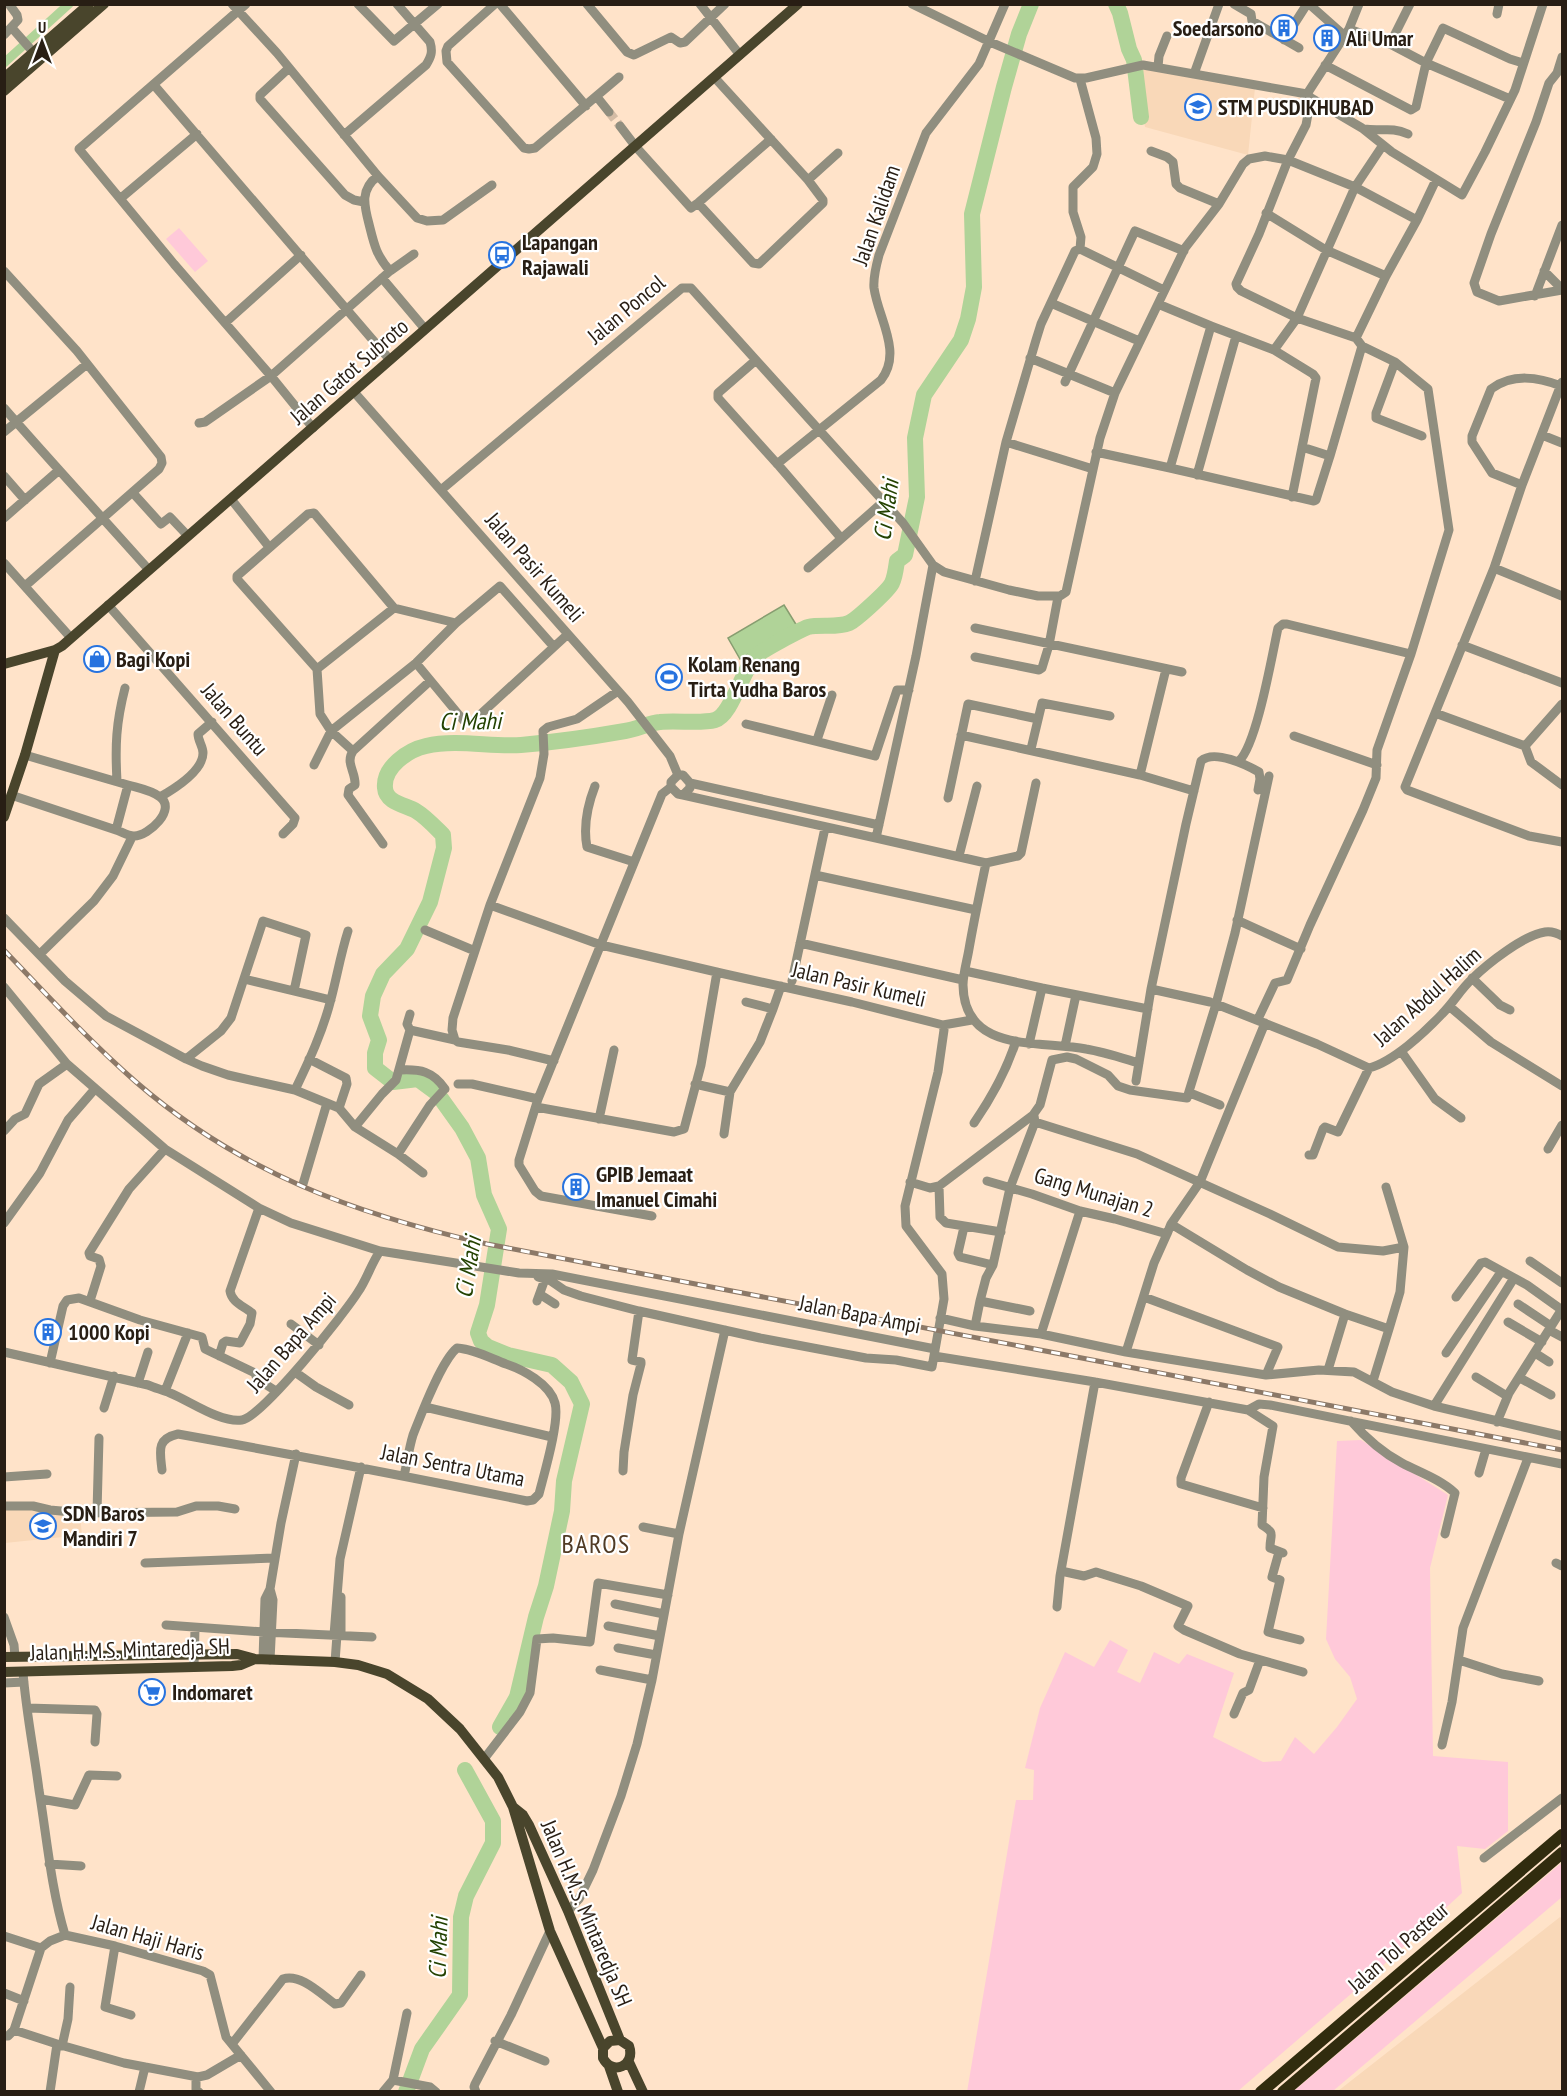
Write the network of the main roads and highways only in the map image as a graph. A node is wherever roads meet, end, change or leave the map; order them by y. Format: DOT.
graph roads {
  1 [pos="89,4"];
  2 [pos="798,4"];
  3 [pos="104,5"];
  4 [pos="35,54"];
  5 [pos="4,78"];
  6 [pos="4,91"];
  7 [pos="55,650"];
  8 [pos="32,656"];
  9 [pos="4,664"];
  10 [pos="48,677"];
  11 [pos="4,817"];
  12 [pos="10,1657"];
  13 [pos="262,1659"];
  14 [pos="4,1672"];
  15 [pos="513,1807"];
  16 [pos="1563,1835"];
  17 [pos="1563,1853"];
  18 [pos="568,1910"];
  19 [pos="545,1919"];
  20 [pos="620,2040"];
  21 [pos="603,2048"];
  22 [pos="629,2062"];
  23 [pos="609,2066"];
  24 [pos="618,2091"];
  25 [pos="643,2091"];
  26 [pos="1261,2091"];
  27 [pos="1283,2091"];
  1 -- 4 [label="main road"];
  2 -- 7 [label="main road, Jalan Gatot Subroto"];
  3 -- 4 [label="main road"];
  4 -- 5 [label="main road"];
  4 -- 6 [label="main road"];
  7 -- 8 [label="main road"];
  7 -- 10 [label="main road"];
  8 -- 9 [label="main road"];
  8 -- 10 [label="main road"];
  10 -- 11 [label="main road"];
  12 -- 13 [label="main road, Jalan H.M.S. Mintaredja SH"];
  13 -- 14 [label="main road, Jalan H.M.S. Mintaredja SH"];
  13 -- 15 [label="main road, Jalan H.M.S. Mintaredja SH"];
  15 -- 18 [label="main road, Jalan H.M.S. Mintaredja SH"];
  15 -- 19 [label="main road, Jalan H.M.S. Mintaredja SH"];
  16 -- 26 [label="highway, Jalan Tol Pasteur"];
  17 -- 27 [label="highway, Jalan Tol Pasteur"];
  18 -- 19 [label="main road"];
  18 -- 20 [label="main road, Jalan H.M.S. Mintaredja SH"];
  19 -- 21 [label="main road, Jalan H.M.S. Mintaredja SH"];
  20 -- 21 [label="main road, Jalan H.M.S. Mintaredja SH"];
  20 -- 22 [label="main road, Jalan H.M.S. Mintaredja SH"];
  21 -- 23 [label="main road, Jalan H.M.S. Mintaredja SH"];
  22 -- 23 [label="main road"];
  22 -- 25 [label="main road, Jalan H.M.S. Mintaredja SH"];
  23 -- 24 [label="main road, Jalan H.M.S. Mintaredja SH"];
}
